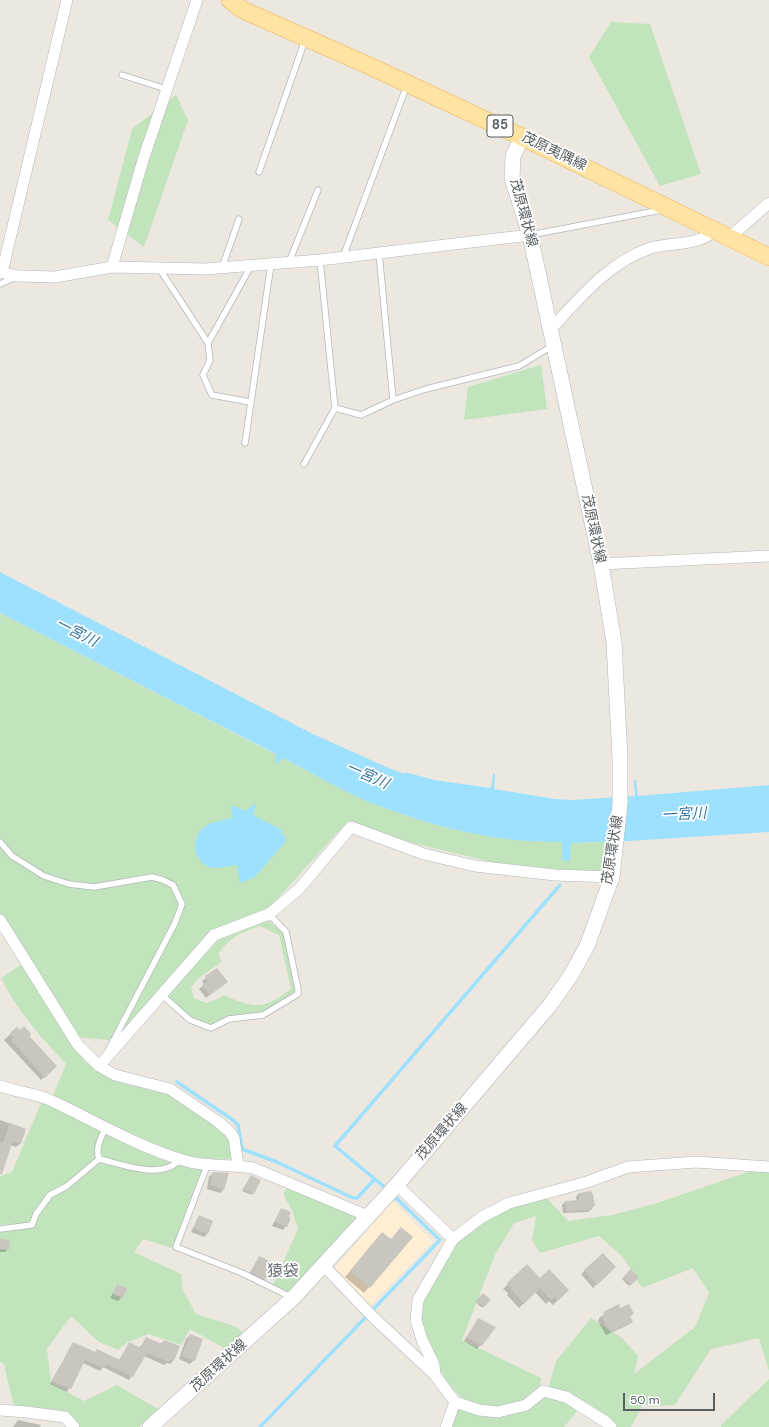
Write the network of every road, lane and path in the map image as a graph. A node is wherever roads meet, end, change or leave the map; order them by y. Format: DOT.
graph roads {
  1 [pos="67,0"];
  2 [pos="197,0"];
  3 [pos="230,0"];
  4 [pos="306,39"];
  5 [pos="122,75"];
  6 [pos="408,83"];
  7 [pos="166,89"];
  8 [pos="522,137"];
  9 [pos="259,172"];
  10 [pos="318,190"];
  11 [pos="769,203"];
  12 [pos="670,208"];
  13 [pos="239,219"];
  14 [pos="713,230"];
  15 [pos="530,235"];
  16 [pos="730,237"];
  17 [pos="379,254"];
  18 [pos="769,256"];
  19 [pos="343,258"];
  20 [pos="320,260"];
  21 [pos="289,263"];
  22 [pos="271,264"];
  23 [pos="251,266"];
  24 [pos="112,267"];
  25 [pos="158,267"];
  26 [pos="222,268"];
  27 [pos="1,272"];
  28 [pos="18,276"];
  29 [pos="0,284"];
  30 [pos="550,330"];
  31 [pos="208,344"];
  32 [pos="553,346"];
  33 [pos="393,400"];
  34 [pos="250,402"];
  35 [pos="335,408"];
  36 [pos="245,443"];
  37 [pos="304,464"];
  38 [pos="769,556"];
  39 [pos="601,564"];
  40 [pos="0,842"];
  41 [pos="612,877"];
  42 [pos="269,914"];
  43 [pos="0,920"];
  44 [pos="162,995"];
  45 [pos="99,1066"];
  46 [pos="0,1086"];
  47 [pos="106,1127"];
  48 [pos="99,1159"];
  49 [pos="180,1159"];
  50 [pos="209,1163"];
  51 [pos="238,1165"];
  52 [pos="769,1166"];
  53 [pos="392,1190"];
  54 [pos="368,1216"];
  55 [pos="0,1229"];
  56 [pos="453,1239"];
  57 [pos="323,1265"];
  58 [pos="293,1298"];
  59 [pos="435,1375"];
  60 [pos="455,1402"];
  61 [pos="0,1410"];
  62 [pos="74,1427"];
  63 [pos="150,1427"];
  64 [pos="446,1427"];
  65 [pos="611,1427"];
  1 -- 27 [label="street"];
  2 -- 7 [label="street"];
  3 -- 4 [label="main road, 茂原夷隅線 / 85"];
  4 -- 6 [label="main road, 茂原夷隅線 / 85"];
  4 -- 9 [label="lane"];
  5 -- 7 [label="lane"];
  6 -- 8 [label="main road, 茂原夷隅線 / 85"];
  6 -- 19 [label="lane"];
  7 -- 24 [label="street"];
  8 -- 12 [label="main road, 茂原夷隅線 / 85"];
  8 -- 15 [label="main road, 茂原環状線"];
  10 -- 21 [label="lane"];
  11 -- 16 [label="street"];
  12 -- 14 [label="main road, 茂原夷隅線 / 85"];
  12 -- 15 [label="lane"];
  13 -- 26 [label="lane"];
  14 -- 16 [label="main road, 茂原夷隅線 / 85"];
  14 -- 30 [label="street"];
  15 -- 17 [label="street"];
  15 -- 30 [label="main road, 茂原環状線"];
  16 -- 18 [label="main road, 茂原夷隅線 / 85"];
  17 -- 19 [label="street"];
  17 -- 33 [label="lane"];
  19 -- 20 [label="street"];
  20 -- 21 [label="street"];
  20 -- 35 [label="lane"];
  21 -- 22 [label="street"];
  22 -- 23 [label="street"];
  22 -- 34 [label="lane"];
  23 -- 26 [label="street"];
  23 -- 31 [label="lane"];
  24 -- 25 [label="street"];
  24 -- 28 [label="street"];
  25 -- 26 [label="street"];
  25 -- 31 [label="lane"];
  27 -- 28 [label="street"];
  28 -- 29 [label="lane"];
  30 -- 32 [label="main road, 茂原環状線"];
  31 -- 34 [label="lane"];
  32 -- 33 [label="lane"];
  32 -- 39 [label="main road, 茂原環状線"];
  33 -- 35 [label="lane"];
  34 -- 36 [label="lane"];
  35 -- 37 [label="lane"];
  38 -- 39 [label="street"];
  39 -- 41 [label="main road, 茂原環状線"];
  40 -- 45 [label="lane"];
  41 -- 42 [label="street"];
  41 -- 53 [label="main road, 茂原環状線"];
  42 -- 44 [label="street"];
  42 -- 44 [label="lane"];
  43 -- 45 [label="street"];
  44 -- 45 [label="street"];
  45 -- 51 [label="street"];
  46 -- 47 [label="street"];
  47 -- 48 [label="lane"];
  47 -- 49 [label="street"];
  48 -- 49 [label="lane"];
  48 -- 55 [label="lane"];
  49 -- 50 [label="street"];
  50 -- 51 [label="street"];
  50 -- 58 [label="lane"];
  51 -- 54 [label="street"];
  52 -- 56 [label="street"];
  53 -- 54 [label="main road, 茂原環状線"];
  53 -- 56 [label="street"];
  54 -- 57 [label="main road, 茂原環状線"];
  56 -- 59 [label="street"];
  57 -- 58 [label="main road, 茂原環状線"];
  57 -- 59 [label="street"];
  58 -- 63 [label="main road, 茂原環状線"];
  59 -- 60 [label="street"];
  60 -- 64 [label="street"];
  60 -- 65 [label="street"];
  61 -- 62 [label="street"];
}
